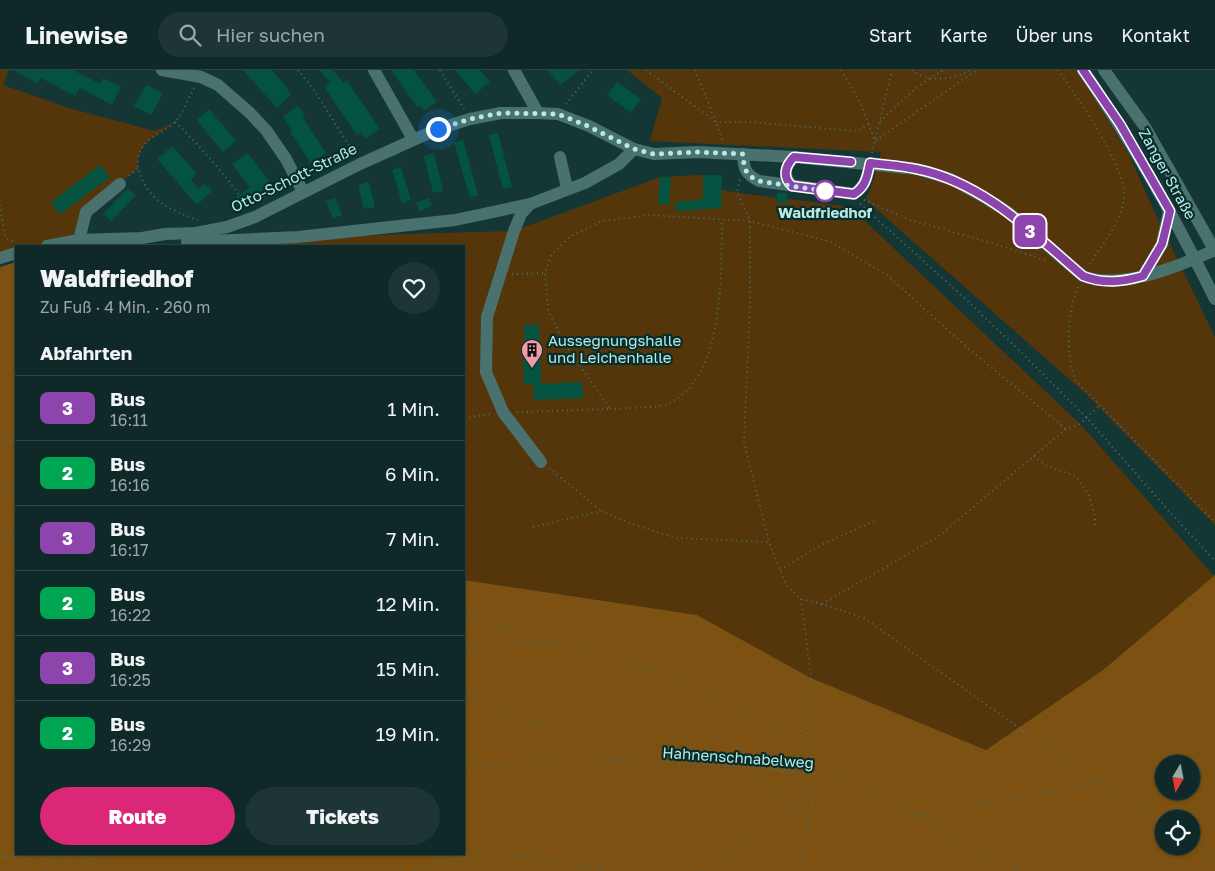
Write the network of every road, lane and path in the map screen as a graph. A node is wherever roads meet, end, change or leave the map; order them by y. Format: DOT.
graph roads {
  1 [pos="162,70"];
  2 [pos="298,70"];
  3 [pos="374,70"];
  4 [pos="440,70"];
  5 [pos="514,70"];
  6 [pos="593,70"];
  7 [pos="646,70"];
  8 [pos="696,70"];
  9 [pos="841,70"];
  10 [pos="892,70"];
  11 [pos="912,70"];
  12 [pos="944,70"];
  13 [pos="970,70"];
  14 [pos="977,70"];
  15 [pos="1058,70"];
  16 [pos="1083,70"];
  17 [pos="1104,70"];
  18 [pos="930,77"];
  19 [pos="201,78"];
  20 [pos="538,113"];
  21 [pos="558,114"];
  22 [pos="470,119"];
  23 [pos="175,122"];
  24 [pos="716,122"];
  25 [pos="880,122"];
  26 [pos="869,124"];
  27 [pos="413,139"];
  28 [pos="875,141"];
  29 [pos="634,149"];
  30 [pos="728,153"];
  31 [pos="743,154"];
  32 [pos="560,157"];
  33 [pos="794,157"];
  34 [pos="870,163"];
  35 [pos="360,164"];
  36 [pos="744,168"];
  37 [pos="120,184"];
  38 [pos="792,186"];
  39 [pos="567,188"];
  40 [pos="303,192"];
  41 [pos="854,194"];
  42 [pos="530,204"];
  43 [pos="0,205"];
  44 [pos="1170,211"];
  45 [pos="255,217"];
  46 [pos="198,220"];
  47 [pos="722,220"];
  48 [pos="750,221"];
  49 [pos="142,238"];
  50 [pos="79,240"];
  51 [pos="18,245"];
  52 [pos="52,245"];
  53 [pos="1215,250"];
  54 [pos="15,253"];
  55 [pos="0,258"];
  56 [pos="1195,259"];
  57 [pos="1047,260"];
  58 [pos="545,273"];
  59 [pos="500,275"];
  60 [pos="1083,276"];
  61 [pos="1143,276"];
  62 [pos="1215,299"];
  63 [pos="1099,406"];
  64 [pos="610,409"];
  65 [pos="503,412"];
  66 [pos="465,418"];
  67 [pos="1087,418"];
  68 [pos="1066,429"];
  69 [pos="0,440"];
  70 [pos="15,440"];
  71 [pos="1034,456"];
  72 [pos="541,462"];
  73 [pos="15,479"];
  74 [pos="0,490"];
  75 [pos="601,511"];
  76 [pos="877,520"];
  77 [pos="1215,522"];
  78 [pos="534,527"];
  79 [pos="1095,527"];
  80 [pos="15,534"];
  81 [pos="0,537"];
  82 [pos="769,542"];
  83 [pos="1215,560"];
  84 [pos="780,570"];
  85 [pos="801,599"];
  86 [pos="822,604"];
  87 [pos="465,611"];
  88 [pos="536,640"];
  89 [pos="465,651"];
  90 [pos="465,692"];
  91 [pos="806,738"];
  92 [pos="623,761"];
  93 [pos="748,767"];
  94 [pos="465,769"];
  95 [pos="785,769"];
  96 [pos="809,773"];
  97 [pos="1100,782"];
  98 [pos="814,795"];
  99 [pos="790,804"];
  100 [pos="794,808"];
  101 [pos="917,816"];
  102 [pos="1155,818"];
  103 [pos="810,821"];
  104 [pos="1200,848"];
  105 [pos="57,855"];
  106 [pos="111,855"];
  107 [pos="0,857"];
  108 [pos="1215,858"];
  109 [pos="55,861"];
  110 [pos="44,871"];
  111 [pos="416,871"];
  112 [pos="606,871"];
  113 [pos="700,871"];
  114 [pos="799,871"];
  115 [pos="1018,871"];
  1 -- 19 [label="street"];
  2 -- 35 [label="path"];
  3 -- 27 [label="street"];
  4 -- 22 [label="path"];
  5 -- 20 [label="street"];
  6 -- 21 [label="path"];
  7 -- 24 [label="path"];
  8 -- 24 [label="path"];
  9 -- 26 [label="path"];
  10 -- 25 [label="path"];
  11 -- 18 [label="path"];
  12 -- 18 [label="path"];
  13 -- 18 [label="path"];
  14 -- 28 [label="path"];
  15 -- 60 [label="path"];
  16 -- 44 [label="street, Zanger Straße"];
  17 -- 53 [label="street, Zanger Straße"];
  18 -- 25 [label="path"];
  19 -- 23 [label="path"];
  19 -- 40 [label="street"];
  20 -- 21 [label="street, Otto-Schott-Straße"];
  20 -- 22 [label="street, Otto-Schott-Straße"];
  21 -- 29 [label="street, Otto-Schott-Straße"];
  22 -- 27 [label="street, Otto-Schott-Straße"];
  23 -- 45 [label="path"];
  23 -- 46 [label="path"];
  24 -- 26 [label="path"];
  24 -- 30 [label="path"];
  25 -- 28 [label="path"];
  26 -- 28 [label="path"];
  27 -- 35 [label="street, Otto-Schott-Straße"];
  28 -- 34 [label="path"];
  29 -- 30 [label="street, Otto-Schott-Straße"];
  29 -- 39 [label="street"];
  30 -- 31 [label="street, Otto-Schott-Straße"];
  31 -- 33 [label="street, Otto-Schott-Straße"];
  31 -- 36 [label="street"];
  32 -- 39 [label="street"];
  33 -- 34 [label="street, Otto-Schott-Straße"];
  33 -- 38 [label="street"];
  34 -- 41 [label="street"];
  34 -- 60 [label="street, Otto-Schott-Straße"];
  35 -- 40 [label="street, Otto-Schott-Straße"];
  36 -- 38 [label="street"];
  36 -- 48 [label="path"];
  37 -- 50 [label="street"];
  38 -- 41 [label="street"];
  39 -- 42 [label="street"];
  40 -- 45 [label="street, Otto-Schott-Straße"];
  41 -- 57 [label="path"];
  41 -- 67 [label="path"];
  42 -- 49 [label="street"];
  42 -- 59 [label="street"];
  43 -- 51 [label="path"];
  44 -- 56 [label="street, Zanger Straße"];
  44 -- 61 [label="street"];
  45 -- 49 [label="street, Otto-Schott-Straße"];
  47 -- 48 [label="path"];
  47 -- 58 [label="path"];
  47 -- 64 [label="path"];
  48 -- 68 [label="path"];
  48 -- 82 [label="path"];
  49 -- 50 [label="street, Otto-Schott-Straße"];
  50 -- 52 [label="street, Otto-Schott-Straße"];
  53 -- 56 [label="street"];
  54 -- 55 [label="street"];
  56 -- 61 [label="street"];
  56 -- 62 [label="street, Zanger Straße"];
  58 -- 59 [label="path"];
  58 -- 64 [label="path"];
  59 -- 65 [label="street"];
  60 -- 61 [label="street"];
  60 -- 63 [label="path"];
  63 -- 67 [label="path"];
  63 -- 77 [label="path"];
  64 -- 65 [label="path"];
  65 -- 66 [label="path"];
  65 -- 72 [label="street"];
  67 -- 68 [label="path"];
  67 -- 83 [label="path"];
  68 -- 71 [label="path"];
  69 -- 70 [label="path"];
  71 -- 79 [label="path"];
  71 -- 86 [label="path"];
  72 -- 75 [label="path"];
  73 -- 74 [label="path"];
  75 -- 78 [label="path"];
  75 -- 82 [label="path"];
  76 -- 84 [label="path"];
  80 -- 81 [label="path"];
  82 -- 84 [label="path"];
  84 -- 85 [label="path"];
  85 -- 86 [label="path"];
  85 -- 91 [label="path"];
  86 -- 97 [label="path"];
  87 -- 88 [label="path"];
  88 -- 89 [label="path"];
  88 -- 91 [label="path"];
  90 -- 92 [label="path"];
  91 -- 96 [label="path"];
  92 -- 93 [label="path, Hahnenschnabelweg"];
  92 -- 94 [label="path, Hahnenschnabelweg"];
  93 -- 95 [label="path, Hahnenschnabelweg"];
  93 -- 99 [label="path"];
  95 -- 96 [label="path, Hahnenschnabelweg"];
  95 -- 98 [label="path"];
  96 -- 101 [label="path, Hahnenschnabelweg"];
  97 -- 101 [label="path"];
  97 -- 102 [label="path"];
  98 -- 99 [label="path"];
  98 -- 103 [label="path"];
  99 -- 100 [label="path"];
  100 -- 103 [label="path"];
  100 -- 113 [label="path"];
  101 -- 115 [label="path, Hahnenschnabelweg"];
  103 -- 114 [label="path"];
  104 -- 108 [label="path"];
  105 -- 109 [label="path"];
  106 -- 109 [label="path"];
  107 -- 109 [label="path"];
  109 -- 110 [label="path"];
  111 -- 112 [label="path"];
}
